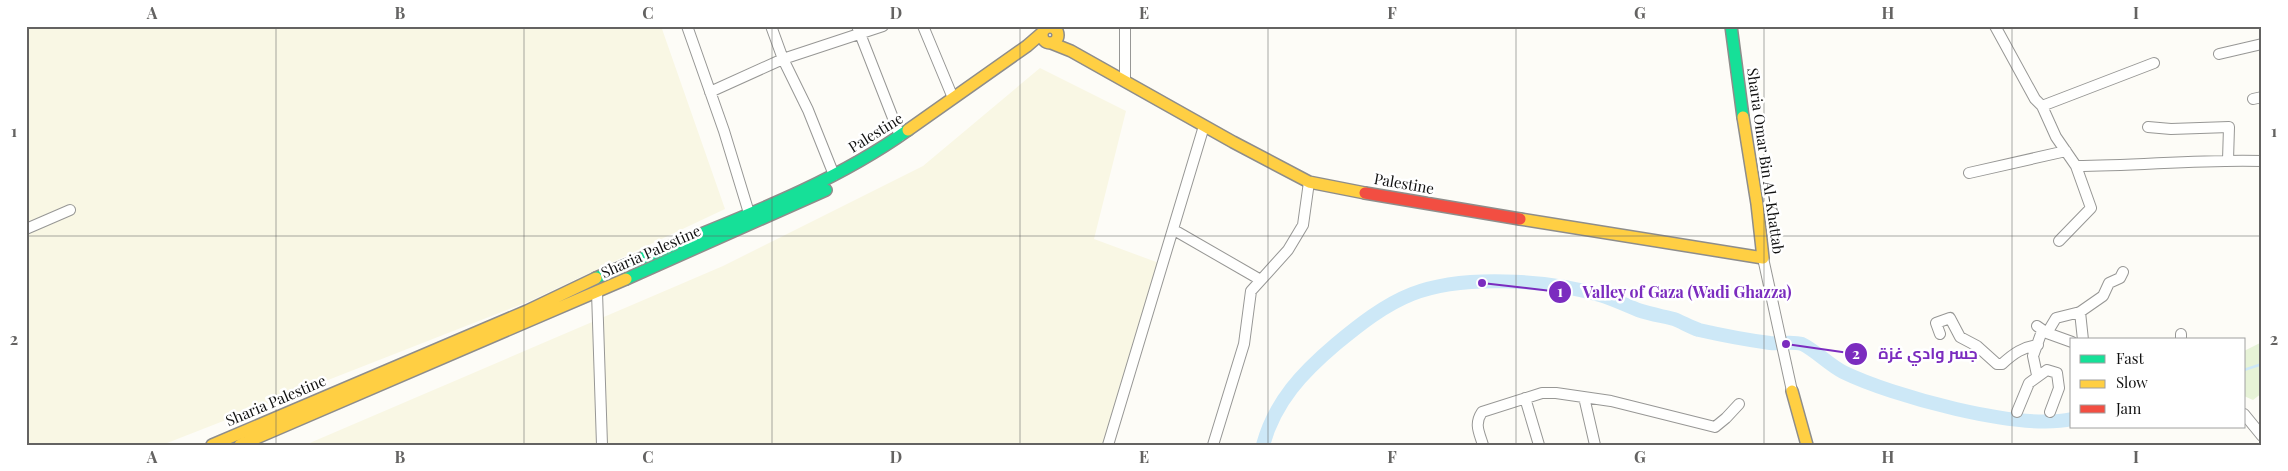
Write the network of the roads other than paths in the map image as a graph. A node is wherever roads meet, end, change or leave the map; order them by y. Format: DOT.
graph roads {
  1 [pos="687,26"];
  2 [pos="771,26"];
  3 [pos="884,26"];
  4 [pos="923,26"];
  5 [pos="1126,26"];
  6 [pos="1731,26"];
  7 [pos="1999,27"];
  8 [pos="859,31"];
  9 [pos="1050,33"];
  10 [pos="2262,44"];
  11 [pos="2219,54"];
  12 [pos="783,59"];
  13 [pos="2154,63"];
  14 [pos="1125,82"];
  15 [pos="710,92"];
  16 [pos="953,98"];
  17 [pos="2042,106"];
  18 [pos="1204,126"];
  19 [pos="2148,127"];
  20 [pos="900,136"];
  21 [pos="2066,152"];
  22 [pos="2228,160"];
  23 [pos="2262,160"];
  24 [pos="2076,166"];
  25 [pos="1969,173"];
  26 [pos="834,175"];
  27 [pos="1310,182"];
  28 [pos="70,210"];
  29 [pos="749,213"];
  30 [pos="26,229"];
  31 [pos="709,230"];
  32 [pos="1174,230"];
  33 [pos="2059,241"];
  34 [pos="1763,258"];
  35 [pos="2122,272"];
  36 [pos="1259,279"];
  37 [pos="597,292"];
  38 [pos="2080,312"];
  39 [pos="2042,330"];
  40 [pos="1940,334"];
  41 [pos="2083,338"];
  42 [pos="2070,341"];
  43 [pos="2038,345"];
  44 [pos="2037,375"];
  45 [pos="1792,391"];
  46 [pos="1584,397"];
  47 [pos="1525,398"];
  48 [pos="1739,404"];
  49 [pos="2017,412"];
  50 [pos="2050,412"];
  51 [pos="2246,416"];
  52 [pos="2262,436"];
  53 [pos="212,445"];
  54 [pos="240,445"];
  55 [pos="602,445"];
  56 [pos="1108,445"];
  57 [pos="1213,445"];
  58 [pos="1483,445"];
  59 [pos="1539,445"];
  60 [pos="1594,445"];
  61 [pos="1807,445"];
  1 -- 15 [label="street"];
  2 -- 12 [label="street"];
  3 -- 8 [label="street"];
  4 -- 16 [label="street"];
  5 -- 14 [label="street"];
  6 -- 34 [label="street, Sharia Omar Bin Al-Khattab"];
  7 -- 17 [label="street"];
  8 -- 12 [label="street"];
  8 -- 20 [label="street"];
  9 -- 14 [label="street, Palestine"];
  9 -- 16 [label="street, Palestine"];
  9 -- 37 [label="street, Sharia Palestine"];
  10 -- 11 [label="street"];
  12 -- 15 [label="street"];
  12 -- 26 [label="street"];
  13 -- 17 [label="street"];
  14 -- 18 [label="street, Palestine"];
  15 -- 29 [label="street"];
  16 -- 20 [label="street, Palestine"];
  17 -- 21 [label="street"];
  18 -- 27 [label="street, Palestine"];
  18 -- 32 [label="street"];
  19 -- 22 [label="street"];
  20 -- 26 [label="street, Palestine"];
  21 -- 24 [label="street"];
  21 -- 25 [label="street"];
  22 -- 23 [label="street"];
  22 -- 24 [label="street"];
  24 -- 33 [label="street"];
  26 -- 29 [label="street, Palestine"];
  27 -- 34 [label="street, Palestine"];
  27 -- 57 [label="street"];
  28 -- 30 [label="street"];
  29 -- 31 [label="street, Palestine"];
  31 -- 53 [label="street, Sharia Palestine"];
  32 -- 36 [label="street"];
  32 -- 56 [label="street"];
  34 -- 45 [label="street, Sharia Omar Bin Al-Khattab"];
  35 -- 38 [label="street"];
  37 -- 54 [label="street, Sharia Palestine"];
  37 -- 55 [label="street"];
  38 -- 39 [label="street"];
  38 -- 41 [label="street"];
  39 -- 42 [label="street"];
  39 -- 43 [label="street"];
  40 -- 43 [label="street"];
  43 -- 44 [label="street"];
  44 -- 49 [label="street"];
  44 -- 50 [label="street"];
  45 -- 61 [label="street, Sharia Omar Bin Al-Khattab"];
  46 -- 47 [label="street"];
  46 -- 48 [label="street"];
  46 -- 60 [label="street"];
  47 -- 58 [label="street"];
  47 -- 59 [label="street"];
  51 -- 52 [label="street"];
}
